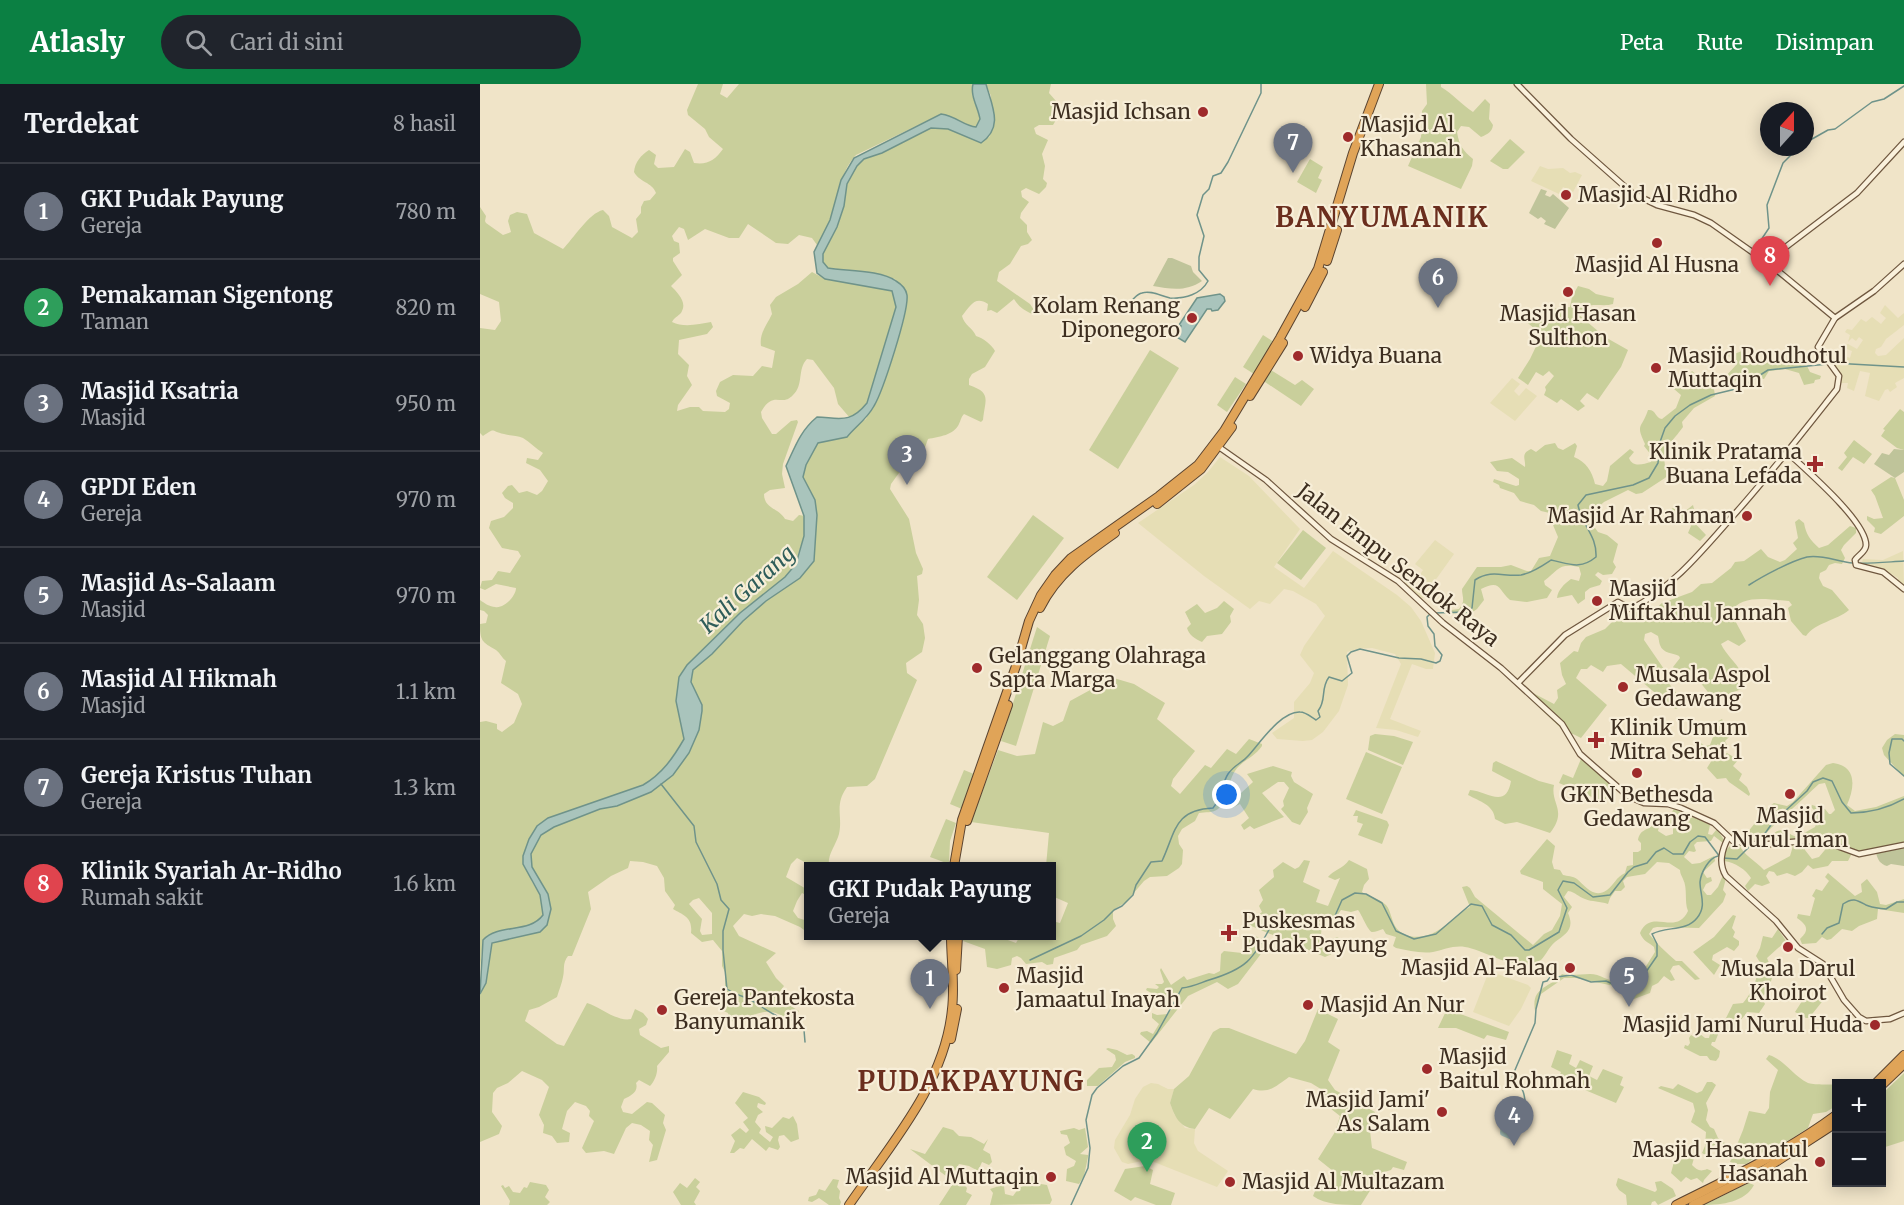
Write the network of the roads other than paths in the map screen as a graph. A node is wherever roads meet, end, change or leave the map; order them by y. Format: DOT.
graph roads {
  1 [pos="1379,84"];
  2 [pos="1384,84"];
  3 [pos="1517,84"];
  4 [pos="1372,110"];
  5 [pos="1904,142"];
  6 [pos="1766,262"];
  7 [pos="1904,264"];
  8 [pos="1835,318"];
  9 [pos="1217,446"];
  10 [pos="1787,452"];
  11 [pos="1904,589"];
  12 [pos="1518,683"];
  13 [pos="1728,838"];
  14 [pos="1904,845"];
  15 [pos="957,862"];
  16 [pos="951,940"];
  17 [pos="958,940"];
  18 [pos="1904,1013"];
  19 [pos="1904,1055"];
  20 [pos="1904,1064"];
  21 [pos="1879,1079"];
  22 [pos="1886,1080"];
  23 [pos="1832,1118"];
  24 [pos="1832,1127"];
  25 [pos="849,1205"];
  26 [pos="854,1205"];
  27 [pos="1676,1205"];
  28 [pos="1693,1205"];
  1 -- 4 [label="highway"];
  2 -- 4 [label="highway"];
  3 -- 6 [label="main road"];
  4 -- 9 [label="highway"];
  5 -- 6 [label="main road"];
  6 -- 8 [label="main road"];
  7 -- 8 [label="main road"];
  8 -- 10 [label="main road"];
  9 -- 12 [label="main road, Jalan Empu Sendok Raya"];
  9 -- 15 [label="highway"];
  10 -- 11 [label="main road"];
  10 -- 12 [label="main road"];
  12 -- 13 [label="main road, Jalan Empu Sendok Raya"];
  13 -- 14 [label="main road, Jalan Empu Sendok Raya"];
  13 -- 18 [label="main road"];
  16 -- 25 [label="highway"];
  17 -- 26 [label="highway"];
  19 -- 21 [label="highway"];
  20 -- 22 [label="highway"];
  23 -- 27 [label="highway"];
  24 -- 28 [label="highway"];
}
